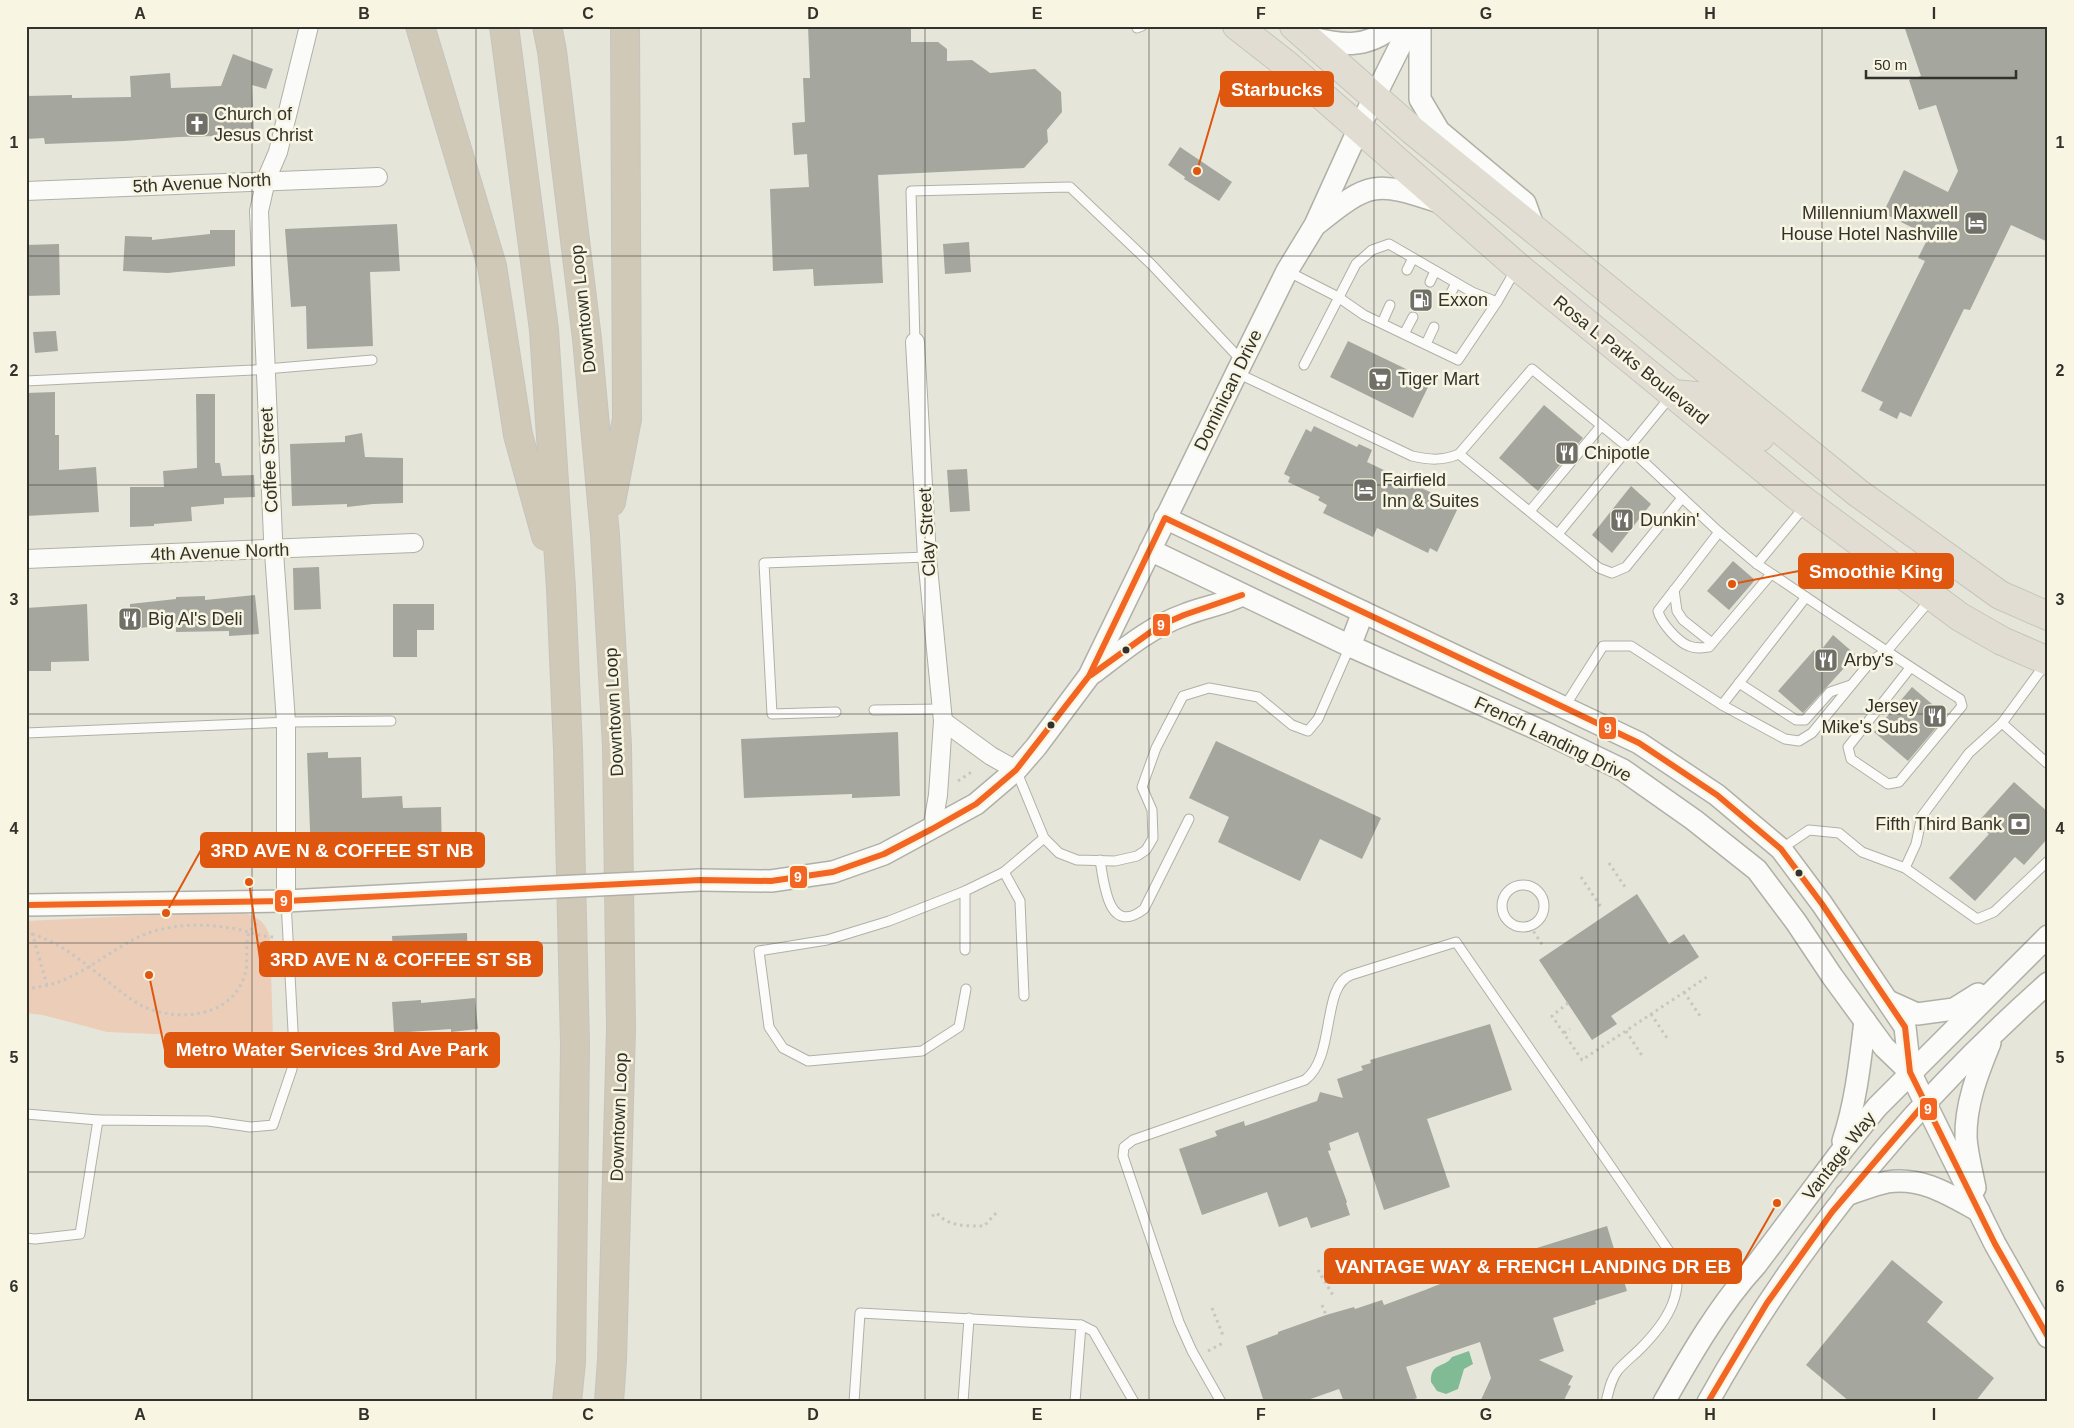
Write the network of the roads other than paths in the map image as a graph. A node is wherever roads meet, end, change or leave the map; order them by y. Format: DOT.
graph roads {
  1 [pos="309,26"];
  2 [pos="420,26"];
  3 [pos="504,26"];
  4 [pos="547,26"];
  5 [pos="625,26"];
  6 [pos="1137,26"];
  7 [pos="1142,26"];
  8 [pos="1237,26"];
  9 [pos="1394,26"];
  10 [pos="1410,26"];
  11 [pos="1420,26"];
  12 [pos="1300,31"];
  13 [pos="1374,97"];
  14 [pos="1359,128"];
  15 [pos="378,177"];
  16 [pos="266,180"];
  17 [pos="26,191"];
  18 [pos="1446,204"];
  19 [pos="1316,224"];
  20 [pos="1536,231"];
  21 [pos="1413,258"];
  22 [pos="1518,266"];
  23 [pos="1407,270"];
  24 [pos="1287,271"];
  25 [pos="1436,271"];
  26 [pos="1430,282"];
  27 [pos="1456,283"];
  28 [pos="1451,293"];
  29 [pos="1338,297"];
  30 [pos="1497,302"];
  31 [pos="1390,305"];
  32 [pos="1413,317"];
  33 [pos="1382,323"];
  34 [pos="1434,327"];
  35 [pos="1404,334"];
  36 [pos="916,342"];
  37 [pos="1426,344"];
  38 [pos="372,360"];
  39 [pos="1304,365"];
  40 [pos="1240,367"];
  41 [pos="264,369"];
  42 [pos="26,381"];
  43 [pos="1673,394"];
  44 [pos="1601,426"];
  45 [pos="1629,448"];
  46 [pos="1459,454"];
  47 [pos="1864,496"];
  48 [pos="1682,498"];
  49 [pos="1807,504"];
  50 [pos="1530,511"];
  51 [pos="1166,518"];
  52 [pos="1719,532"];
  53 [pos="1558,534"];
  54 [pos="605,535"];
  55 [pos="414,543"];
  56 [pos="273,550"];
  57 [pos="1150,550"];
  58 [pos="927,557"];
  59 [pos="26,559"];
  60 [pos="1757,564"];
  61 [pos="1772,574"];
  62 [pos="561,589"];
  63 [pos="1674,590"];
  64 [pos="1242,595"];
  65 [pos="1806,597"];
  66 [pos="1932,598"];
  67 [pos="1363,612"];
  68 [pos="2048,616"];
  69 [pos="1712,643"];
  70 [pos="1350,646"];
  71 [pos="1886,652"];
  72 [pos="2048,661"];
  73 [pos="1910,668"];
  74 [pos="1089,676"];
  75 [pos="1740,683"];
  76 [pos="1851,685"];
  77 [pos="1722,705"];
  78 [pos="1565,706"];
  79 [pos="874,710"];
  80 [pos="836,712"];
  81 [pos="942,715"];
  82 [pos="286,722"];
  83 [pos="391,722"];
  84 [pos="2002,723"];
  85 [pos="26,733"];
  86 [pos="2048,764"];
  87 [pos="1016,770"];
  88 [pos="1189,818"];
  89 [pos="932,829"];
  90 [pos="1044,838"];
  91 [pos="1781,849"];
  92 [pos="1100,860"];
  93 [pos="2048,861"];
  94 [pos="1905,868"];
  95 [pos="1757,870"];
  96 [pos="1004,872"];
  97 [pos="965,891"];
  98 [pos="286,901"];
  99 [pos="26,906"];
  100 [pos="1530,926"];
  101 [pos="2048,936"];
  102 [pos="965,950"];
  103 [pos="2006,977"];
  104 [pos="2048,983"];
  105 [pos="966,989"];
  106 [pos="1024,996"];
  107 [pos="1888,1001"];
  108 [pos="1865,1021"];
  109 [pos="1994,1034"];
  110 [pos="1910,1072"];
  111 [pos="1925,1103"];
  112 [pos="26,1114"];
  113 [pos="98,1120"];
  114 [pos="1840,1153"];
  115 [pos="1846,1195"];
  116 [pos="1978,1210"];
  117 [pos="26,1238"];
  118 [pos="969,1318"];
  119 [pos="1081,1325"];
  120 [pos="2048,1337"];
  121 [pos="567,1402"];
  122 [pos="609,1402"];
  123 [pos="854,1402"];
  124 [pos="963,1402"];
  125 [pos="1075,1402"];
  126 [pos="1134,1402"];
  127 [pos="1221,1402"];
  128 [pos="1606,1402"];
  129 [pos="1664,1402"];
  130 [pos="1708,1402"];
  1 -- 16 [label="street, Coffee Street"];
  2 -- 62 [label="highway"];
  3 -- 62 [label="highway"];
  4 -- 54 [label="highway, Downtown Loop"];
  5 -- 54 [label="highway"];
  6 -- 7 [label="lane"];
  8 -- 14 [label="main road, Rosa L Parks Boulevard"];
  9 -- 12 [label="street"];
  10 -- 13 [label="street, Dominican Drive"];
  11 -- 20 [label="street"];
  12 -- 13 [label="main road"];
  13 -- 14 [label="street, Dominican Drive"];
  13 -- 20 [label="main road"];
  14 -- 18 [label="main road, Rosa L Parks Boulevard"];
  14 -- 19 [label="street, Dominican Drive"];
  15 -- 16 [label="street, 5th Avenue North"];
  16 -- 17 [label="street, 5th Avenue North"];
  16 -- 41 [label="street, Coffee Street"];
  18 -- 19 [label="street"];
  18 -- 22 [label="main road, Rosa L Parks Boulevard"];
  19 -- 24 [label="street, Dominican Drive"];
  20 -- 47 [label="main road"];
  21 -- 23 [label="lane"];
  21 -- 25 [label="lane"];
  21 -- 29 [label="lane"];
  22 -- 30 [label="lane"];
  22 -- 43 [label="main road, Rosa L Parks Boulevard"];
  24 -- 29 [label="lane"];
  24 -- 40 [label="street, Dominican Drive"];
  25 -- 26 [label="lane"];
  25 -- 27 [label="lane"];
  27 -- 28 [label="lane"];
  27 -- 30 [label="lane"];
  29 -- 33 [label="lane"];
  29 -- 39 [label="lane"];
  30 -- 37 [label="lane"];
  31 -- 33 [label="lane"];
  32 -- 35 [label="lane"];
  33 -- 35 [label="lane"];
  34 -- 37 [label="lane"];
  35 -- 37 [label="lane"];
  36 -- 40 [label="lane"];
  36 -- 58 [label="street, Clay Street"];
  38 -- 41 [label="lane"];
  40 -- 46 [label="lane"];
  40 -- 51 [label="street, Dominican Drive"];
  41 -- 42 [label="lane"];
  41 -- 56 [label="street, Coffee Street"];
  43 -- 45 [label="lane"];
  43 -- 47 [label="main road"];
  43 -- 49 [label="main road, Rosa L Parks Boulevard"];
  44 -- 45 [label="lane"];
  44 -- 46 [label="lane"];
  44 -- 50 [label="lane"];
  45 -- 48 [label="lane"];
  45 -- 53 [label="lane"];
  46 -- 50 [label="lane"];
  47 -- 68 [label="main road"];
  48 -- 52 [label="lane"];
  48 -- 53 [label="lane"];
  49 -- 60 [label="lane"];
  49 -- 66 [label="main road, Rosa L Parks Boulevard"];
  50 -- 53 [label="lane"];
  51 -- 57 [label="street, Dominican Drive"];
  51 -- 67 [label="street"];
  52 -- 60 [label="lane"];
  52 -- 63 [label="lane"];
  54 -- 122 [label="highway, Downtown Loop"];
  55 -- 56 [label="street, 4th Avenue North"];
  56 -- 59 [label="street, 4th Avenue North"];
  56 -- 82 [label="street, Coffee Street"];
  57 -- 64 [label="street"];
  57 -- 74 [label="street, Dominican Drive"];
  58 -- 80 [label="lane"];
  58 -- 81 [label="street, Clay Street"];
  60 -- 61 [label="lane"];
  61 -- 65 [label="lane"];
  61 -- 69 [label="lane"];
  62 -- 121 [label="highway"];
  63 -- 69 [label="lane"];
  63 -- 69 [label="lane"];
  64 -- 70 [label="street"];
  64 -- 74 [label="street"];
  65 -- 71 [label="lane"];
  65 -- 75 [label="lane"];
  66 -- 71 [label="lane"];
  66 -- 72 [label="main road, Rosa L Parks Boulevard"];
  67 -- 70 [label="street"];
  67 -- 78 [label="street, French Landing Drive"];
  70 -- 92 [label="lane"];
  70 -- 95 [label="street, French Landing Drive"];
  71 -- 73 [label="lane"];
  71 -- 76 [label="lane"];
  72 -- 84 [label="lane"];
  73 -- 73 [label="lane"];
  74 -- 87 [label="street, Dominican Drive"];
  75 -- 76 [label="lane"];
  75 -- 77 [label="lane"];
  76 -- 77 [label="lane"];
  77 -- 78 [label="lane"];
  78 -- 91 [label="street, French Landing Drive"];
  79 -- 81 [label="lane"];
  81 -- 87 [label="street"];
  81 -- 89 [label="street, Clay Street"];
  82 -- 83 [label="lane"];
  82 -- 85 [label="lane"];
  82 -- 98 [label="street, Coffee Street"];
  84 -- 86 [label="lane"];
  84 -- 94 [label="lane"];
  87 -- 89 [label="street, Dominican Drive"];
  87 -- 90 [label="lane"];
  88 -- 92 [label="lane"];
  89 -- 98 [label="street, Dominican Drive, bridge"];
  90 -- 92 [label="lane"];
  90 -- 96 [label="lane"];
  91 -- 94 [label="lane"];
  91 -- 95 [label="street"];
  91 -- 107 [label="street, French Landing Drive"];
  93 -- 94 [label="lane"];
  95 -- 108 [label="street, French Landing Drive"];
  96 -- 97 [label="lane"];
  96 -- 106 [label="lane"];
  97 -- 102 [label="lane"];
  97 -- 105 [label="lane"];
  98 -- 99 [label="street, Dominican Drive"];
  98 -- 113 [label="lane"];
  100 -- 100 [label="lane"];
  101 -- 103 [label="street, Vantage Way"];
  103 -- 107 [label="street"];
  103 -- 110 [label="street, Vantage Way"];
  104 -- 109 [label="street, Vantage Way"];
  107 -- 110 [label="street, French Landing Drive"];
  108 -- 110 [label="street, French Landing Drive"];
  108 -- 114 [label="street"];
  109 -- 111 [label="street, Vantage Way"];
  109 -- 116 [label="street"];
  110 -- 111 [label="street, French Landing Drive"];
  110 -- 114 [label="street, Vantage Way"];
  111 -- 115 [label="street, Vantage Way"];
  111 -- 116 [label="street, French Landing Drive"];
  112 -- 113 [label="lane"];
  113 -- 117 [label="lane"];
  114 -- 129 [label="street, Vantage Way"];
  115 -- 116 [label="street"];
  115 -- 130 [label="street, Vantage Way"];
  116 -- 120 [label="street, French Landing Drive"];
  118 -- 119 [label="lane"];
  118 -- 123 [label="lane"];
  118 -- 124 [label="lane"];
  119 -- 125 [label="lane"];
  119 -- 126 [label="lane"];
  127 -- 128 [label="lane"];
}
